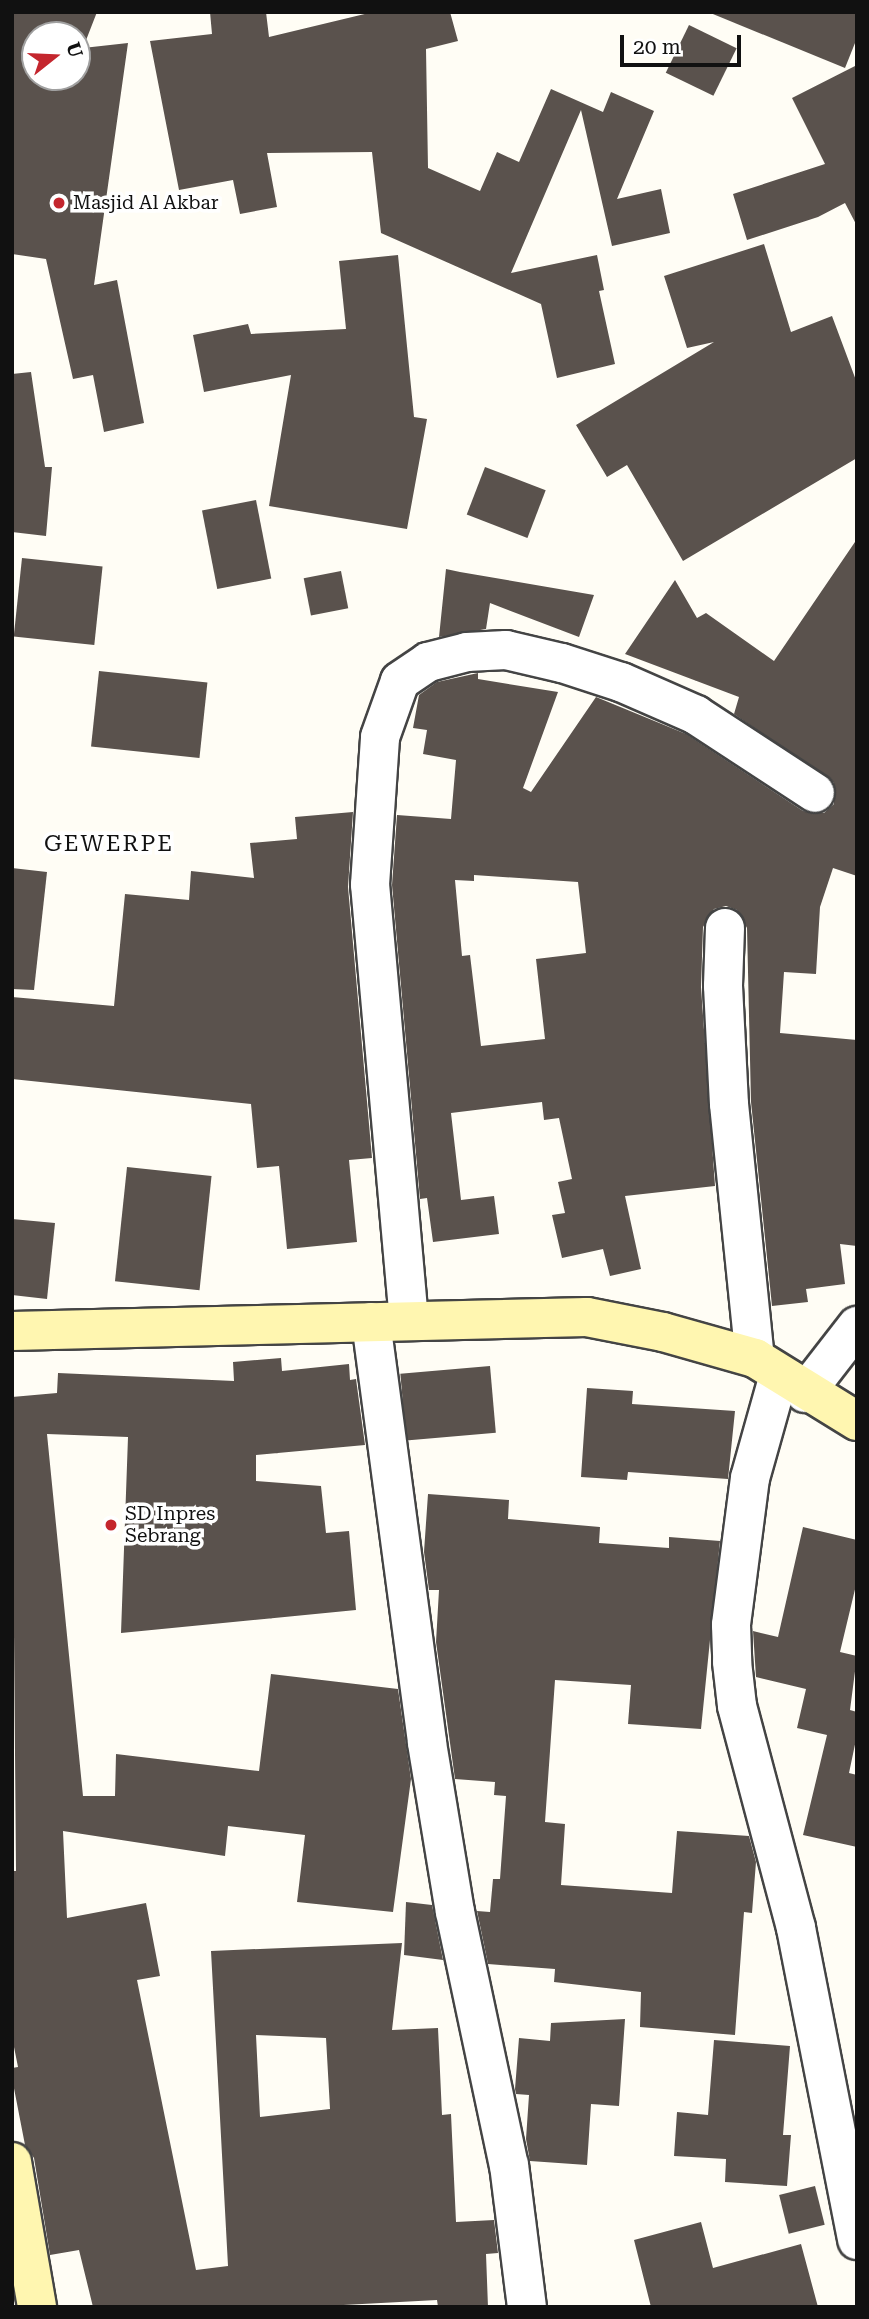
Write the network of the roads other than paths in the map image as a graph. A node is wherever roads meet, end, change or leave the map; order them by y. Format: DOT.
graph roads {
  1 [pos="815,793"];
  2 [pos="725,928"];
  3 [pos="409,1321"];
  4 [pos="371,1322"];
  5 [pos="857,1326"];
  6 [pos="12,1331"];
  7 [pos="780,1375"];
  8 [pos="857,1421"];
  9 [pos="12,2162"];
  10 [pos="857,2239"];
  11 [pos="37,2307"];
  12 [pos="527,2307"];
  1 -- 3 [label="street"];
  2 -- 7 [label="street"];
  3 -- 4 [label="main road"];
  3 -- 7 [label="main road"];
  4 -- 6 [label="main road"];
  4 -- 12 [label="street"];
  5 -- 7 [label="street"];
  7 -- 8 [label="main road"];
  7 -- 10 [label="street"];
  9 -- 11 [label="main road"];
}
